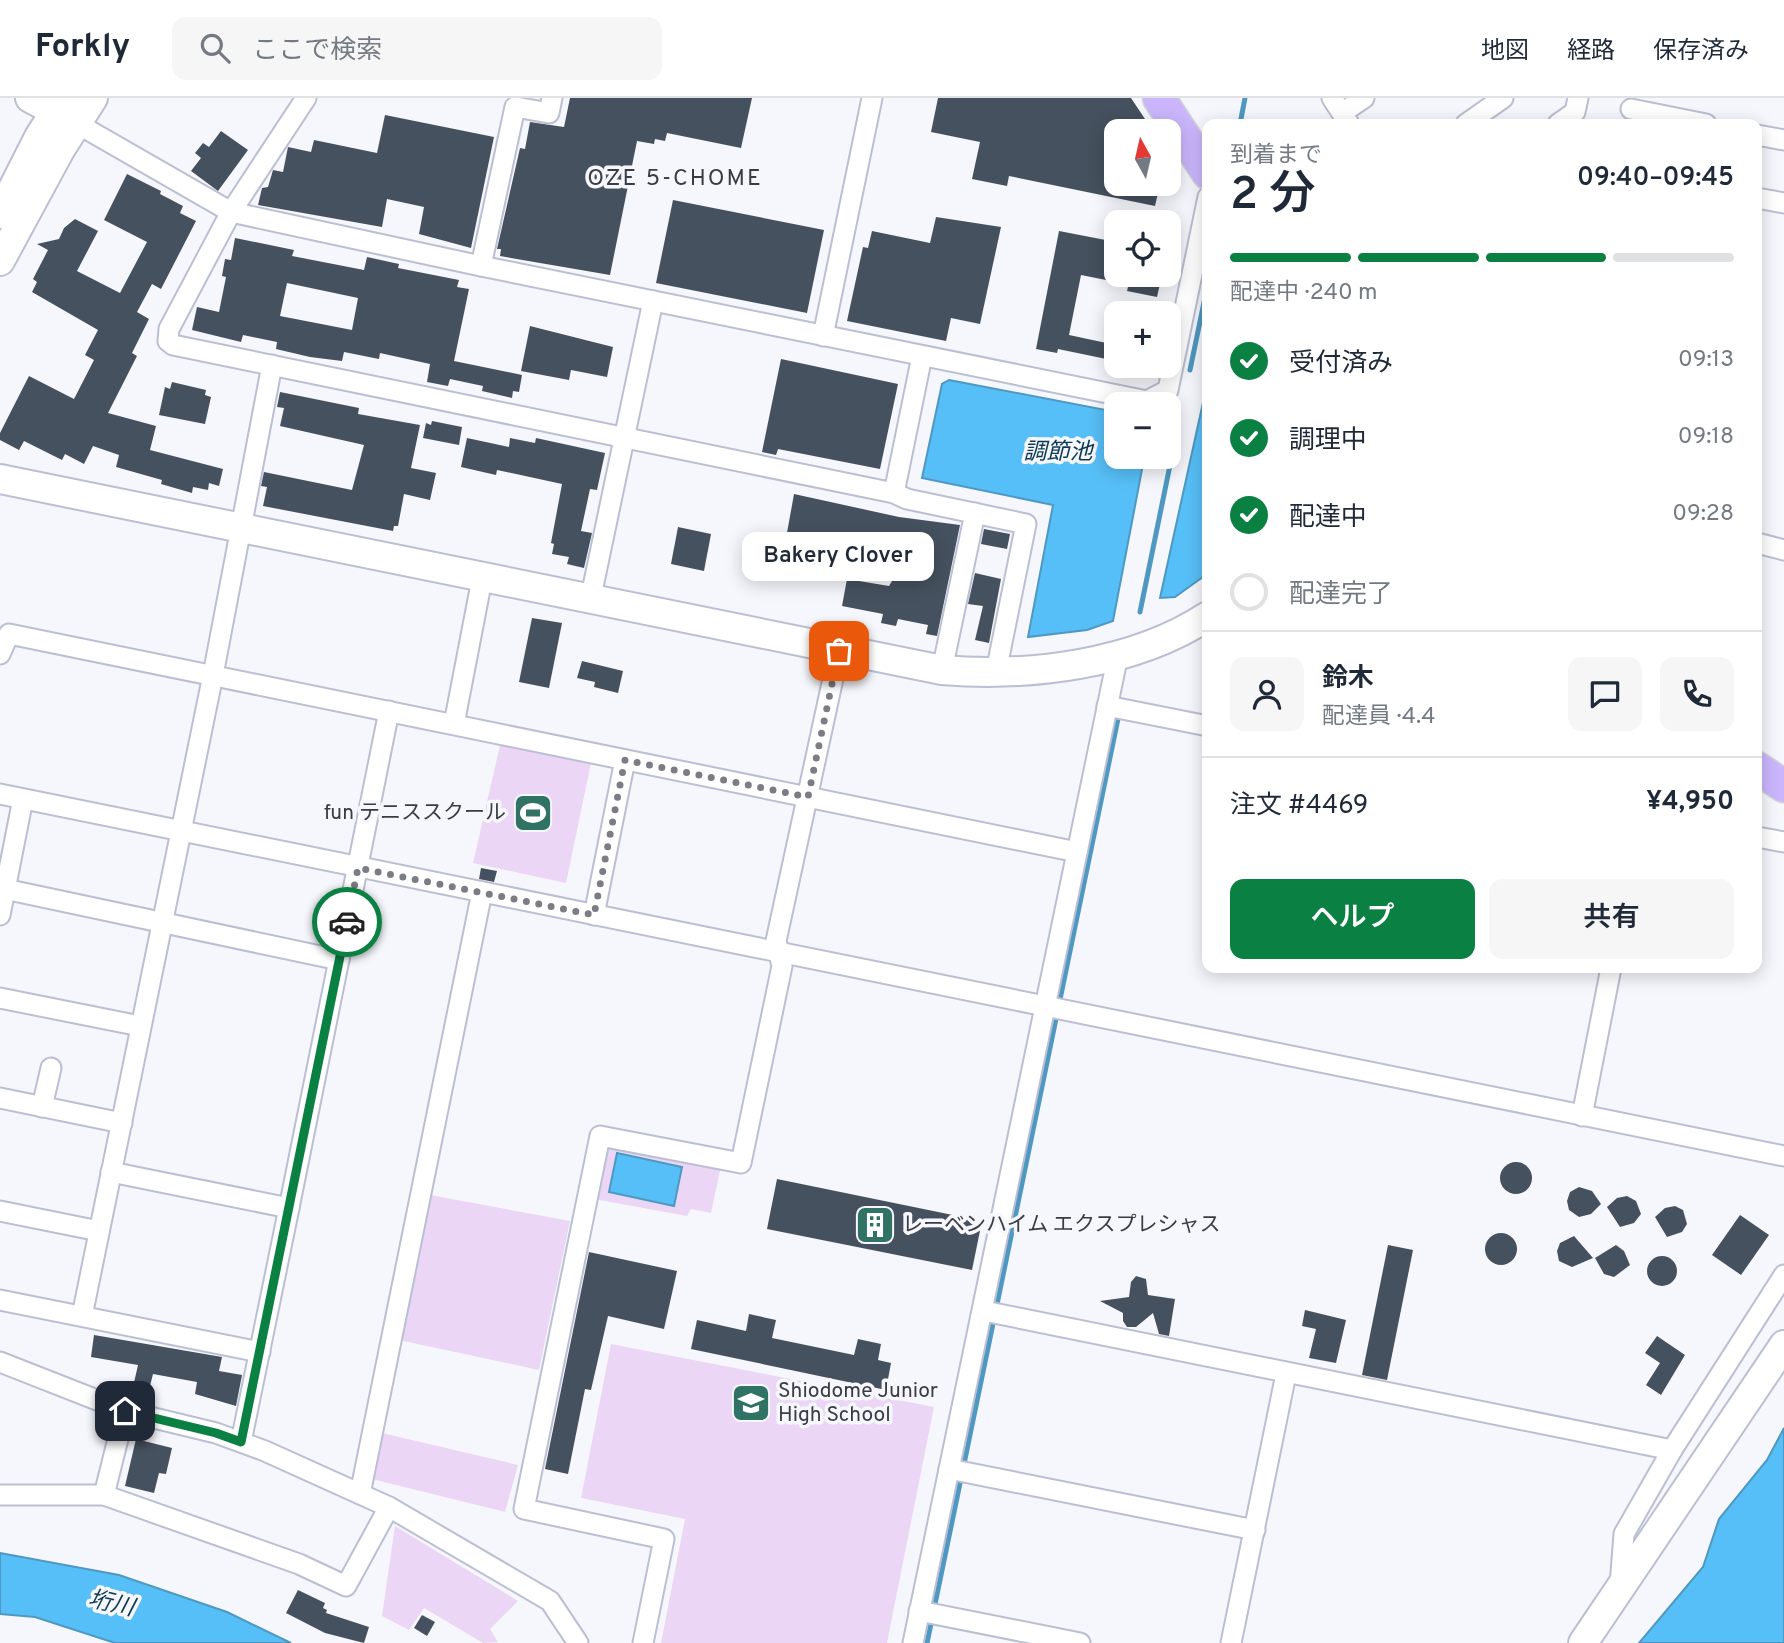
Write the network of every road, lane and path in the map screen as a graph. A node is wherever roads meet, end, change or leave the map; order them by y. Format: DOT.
graph roads {
  1 [pos="30,98"];
  2 [pos="93,98"];
  3 [pos="306,98"];
  4 [pos="552,98"];
  5 [pos="872,98"];
  6 [pos="1159,98"];
  7 [pos="1172,98"];
  8 [pos="1364,98"];
  9 [pos="1503,98"];
  10 [pos="1578,98"];
  11 [pos="1631,110"];
  12 [pos="65,111"];
  13 [pos="1341,112"];
  14 [pos="1473,119"];
  15 [pos="1565,119"];
  16 [pos="1679,119"];
  17 [pos="1762,136"];
  18 [pos="1784,140"];
  19 [pos="1202,143"];
  20 [pos="1202,164"];
  21 [pos="1762,199"];
  22 [pos="1784,203"];
  23 [pos="231,212"];
  24 [pos="0,214"];
  25 [pos="1202,226"];
  26 [pos="0,261"];
  27 [pos="481,266"];
  28 [pos="653,301"];
  29 [pos="823,337"];
  30 [pos="922,356"];
  31 [pos="272,365"];
  32 [pos="624,437"];
  33 [pos="0,479"];
  34 [pos="894,493"];
  35 [pos="975,513"];
  36 [pos="240,530"];
  37 [pos="1762,544"];
  38 [pos="1784,551"];
  39 [pos="482,579"];
  40 [pos="590,601"];
  41 [pos="1202,619"];
  42 [pos="839,651"];
  43 [pos="0,654"];
  44 [pos="1118,654"];
  45 [pos="942,670"];
  46 [pos="996,672"];
  47 [pos="213,675"];
  48 [pos="1107,705"];
  49 [pos="389,711"];
  50 [pos="454,724"];
  51 [pos="1202,725"];
  52 [pos="625,760"];
  53 [pos="1762,771"];
  54 [pos="1784,786"];
  55 [pos="0,794"];
  56 [pos="808,797"];
  57 [pos="23,799"];
  58 [pos="180,830"];
  59 [pos="1762,838"];
  60 [pos="1784,842"];
  61 [pos="1077,852"];
  62 [pos="358,868"];
  63 [pos="3,888"];
  64 [pos="482,892"];
  65 [pos="0,915"];
  66 [pos="594,915"];
  67 [pos="163,922"];
  68 [pos="779,951"];
  69 [pos="339,960"];
  70 [pos="1610,973"];
  71 [pos="0,998"];
  72 [pos="1055,1008"];
  73 [pos="140,1026"];
  74 [pos="51,1068"];
  75 [pos="0,1098"];
  76 [pos="42,1107"];
  77 [pos="1582,1116"];
  78 [pos="121,1123"];
  79 [pos="1784,1156"];
  80 [pos="111,1172"];
  81 [pos="289,1208"];
  82 [pos="0,1211"];
  83 [pos="99,1231"];
  84 [pos="1784,1275"];
  85 [pos="0,1300"];
  86 [pos="984,1311"];
  87 [pos="82,1316"];
  88 [pos="1784,1345"];
  89 [pos="260,1352"];
  90 [pos="0,1362"];
  91 [pos="1286,1374"];
  92 [pos="125,1411"];
  93 [pos="241,1442"];
  94 [pos="1672,1450"];
  95 [pos="948,1469"];
  96 [pos="360,1494"];
  97 [pos="0,1495"];
  98 [pos="104,1495"];
  99 [pos="389,1507"];
  100 [pos="1255,1530"];
  101 [pos="1619,1592"];
  102 [pos="919,1611"];
  103 [pos="578,1643"];
  104 [pos="643,1643"];
  105 [pos="912,1643"];
  106 [pos="1080,1643"];
  107 [pos="1231,1643"];
  108 [pos="1583,1643"];
  1 -- 12 [label="street"];
  2 -- 12 [label="street"];
  3 -- 23 [label="street"];
  4 -- 27 [label="street"];
  5 -- 29 [label="street"];
  6 -- 20 [label="main road"];
  7 -- 19 [label="main road"];
  8 -- 13 [label="street"];
  9 -- 14 [label="street"];
  10 -- 15 [label="street"];
  11 -- 16 [label="street"];
  12 -- 23 [label="street"];
  12 -- 24 [label="street"];
  12 -- 26 [label="street"];
  17 -- 18 [label="street"];
  21 -- 22 [label="street"];
  23 -- 27 [label="street"];
  23 -- 31 [label="street"];
  25 -- 30 [label="street"];
  27 -- 28 [label="street"];
  28 -- 29 [label="street"];
  28 -- 32 [label="street"];
  29 -- 30 [label="street"];
  30 -- 34 [label="street"];
  31 -- 32 [label="street"];
  31 -- 36 [label="street"];
  32 -- 34 [label="street"];
  32 -- 40 [label="street"];
  33 -- 36 [label="street"];
  34 -- 35 [label="street"];
  35 -- 45 [label="street"];
  35 -- 46 [label="street"];
  36 -- 39 [label="street"];
  36 -- 47 [label="street"];
  37 -- 38 [label="street"];
  39 -- 40 [label="street"];
  39 -- 50 [label="street"];
  40 -- 42 [label="street"];
  41 -- 44 [label="street"];
  42 -- 45 [label="street"];
  42 -- 56 [label="street"];
  43 -- 47 [label="street"];
  44 -- 46 [label="street"];
  44 -- 48 [label="street"];
  45 -- 46 [label="street"];
  47 -- 49 [label="street"];
  47 -- 58 [label="street"];
  48 -- 51 [label="street"];
  48 -- 61 [label="street"];
  49 -- 50 [label="street"];
  49 -- 62 [label="street"];
  50 -- 52 [label="street"];
  52 -- 56 [label="street"];
  52 -- 66 [label="street"];
  53 -- 54 [label="main road"];
  55 -- 57 [label="street"];
  56 -- 61 [label="street"];
  56 -- 68 [label="street"];
  57 -- 58 [label="street"];
  57 -- 63 [label="street"];
  58 -- 62 [label="street"];
  58 -- 67 [label="street"];
  59 -- 60 [label="street"];
  61 -- 72 [label="street"];
  62 -- 64 [label="street"];
  62 -- 69 [label="street"];
  63 -- 65 [label="street"];
  63 -- 67 [label="street"];
  64 -- 66 [label="street"];
  64 -- 96 [label="street"];
  66 -- 68 [label="street"];
  67 -- 69 [label="street"];
  67 -- 73 [label="street"];
  68 -- 72 [label="street"];
  68 -- 104 [label="street"];
  69 -- 81 [label="street"];
  70 -- 77 [label="street"];
  71 -- 73 [label="street"];
  72 -- 77 [label="street"];
  72 -- 86 [label="street"];
  73 -- 78 [label="street"];
  74 -- 76 [label="street"];
  75 -- 76 [label="street"];
  76 -- 78 [label="street"];
  77 -- 79 [label="street"];
  78 -- 80 [label="street"];
  80 -- 81 [label="street"];
  80 -- 83 [label="street"];
  81 -- 89 [label="street"];
  82 -- 83 [label="street"];
  83 -- 87 [label="street"];
  84 -- 94 [label="street"];
  85 -- 87 [label="street"];
  86 -- 91 [label="street"];
  86 -- 95 [label="street"];
  87 -- 89 [label="street"];
  88 -- 101 [label="street"];
  89 -- 93 [label="street"];
  90 -- 92 [label="street"];
  91 -- 94 [label="street"];
  91 -- 100 [label="street"];
  92 -- 93 [label="street"];
  92 -- 98 [label="street"];
  93 -- 96 [label="street"];
  94 -- 101 [label="street"];
  95 -- 100 [label="street"];
  95 -- 102 [label="street"];
  96 -- 99 [label="street"];
  97 -- 98 [label="street"];
  98 -- 99 [label="street"];
  99 -- 103 [label="street"];
  100 -- 107 [label="street"];
  101 -- 108 [label="street"];
  102 -- 105 [label="street"];
  102 -- 106 [label="street"];
}
